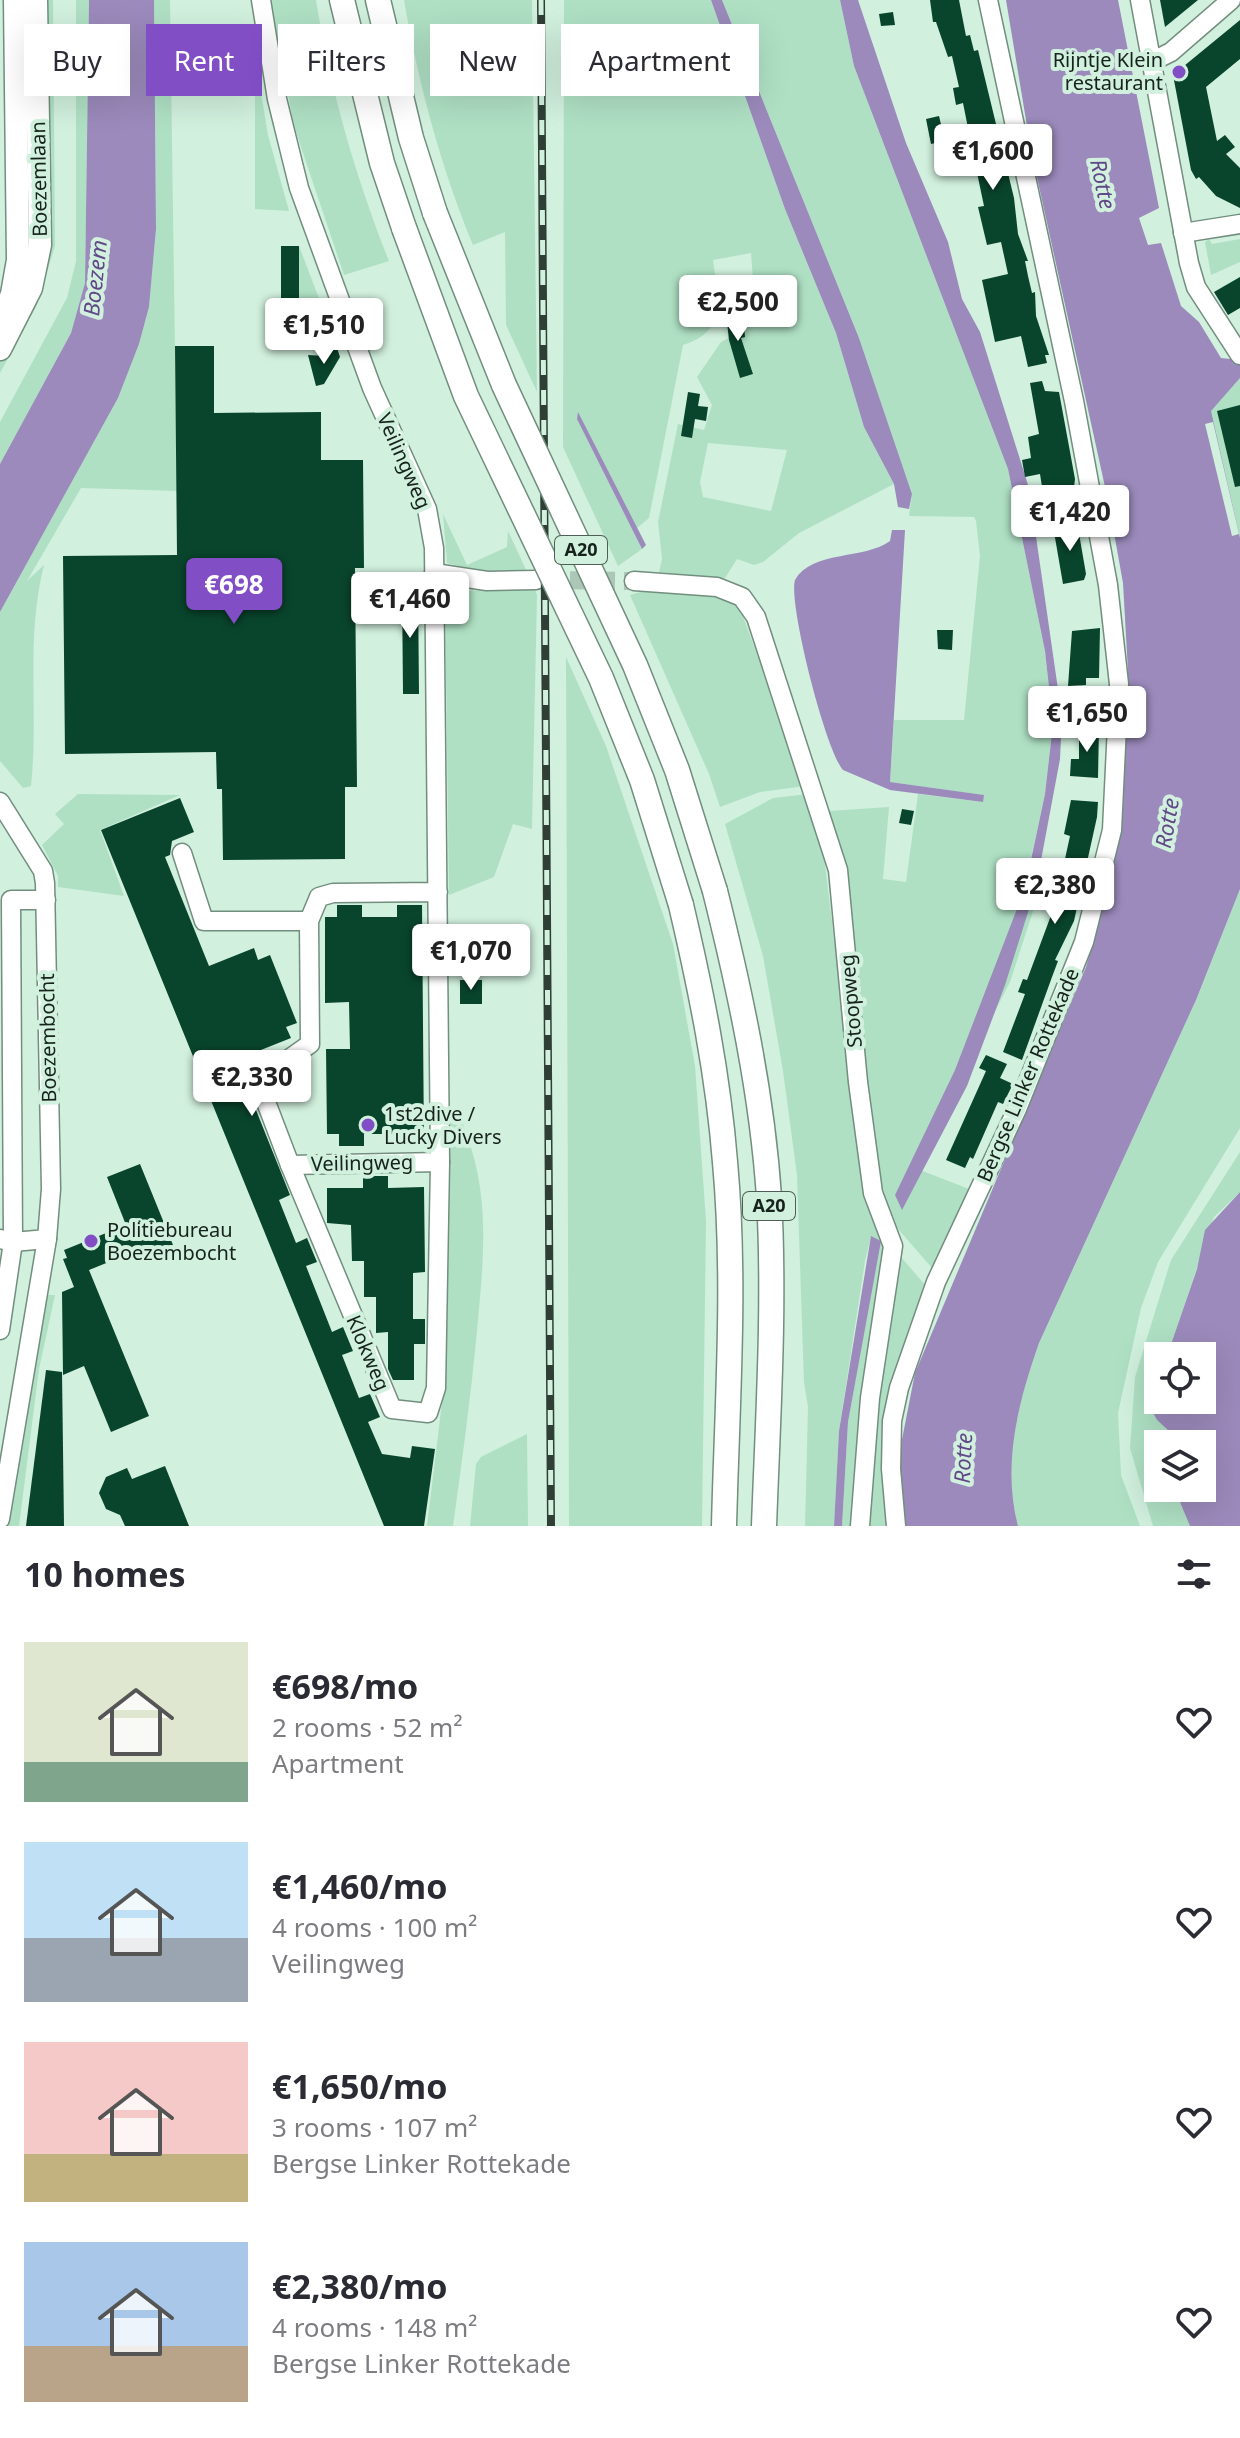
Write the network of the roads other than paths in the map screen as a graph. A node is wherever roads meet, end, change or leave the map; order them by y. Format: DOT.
graph roads {
  1 [pos="15,0"];
  2 [pos="36,0"];
  3 [pos="261,0"];
  4 [pos="342,0"];
  5 [pos="378,0"];
  6 [pos="988,0"];
  7 [pos="1140,0"];
  8 [pos="1231,0"];
  9 [pos="1151,62"];
  10 [pos="1240,224"];
  11 [pos="1183,233"];
  12 [pos="0,325"];
  13 [pos="0,349"];
  14 [pos="1240,355"];
  15 [pos="434,573"];
  16 [pos="536,580"];
  17 [pos="634,581"];
  18 [pos="0,802"];
  19 [pos="182,853"];
  20 [pos="438,892"];
  21 [pos="46,900"];
  22 [pos="309,921"];
  23 [pos="5,1016"];
  24 [pos="440,1162"];
  25 [pos="290,1165"];
  26 [pos="47,1239"];
  27 [pos="7,1240"];
  28 [pos="0,1330"];
  29 [pos="0,1519"];
  30 [pos="724,1526"];
  31 [pos="764,1526"];
  32 [pos="860,1526"];
  33 [pos="896,1526"];
  1 -- 12 [label="main road, Boezemlaan"];
  2 -- 13 [label="main road, Boezemlaan"];
  3 -- 15 [label="street, Veilingweg"];
  4 -- 30 [label="highway, A20, bridge"];
  5 -- 31 [label="highway, A20, bridge"];
  6 -- 33 [label="street, Bergse Linker Rottekade"];
  7 -- 9 [label="street"];
  8 -- 9 [label="street"];
  9 -- 11 [label="street"];
  10 -- 11 [label="street"];
  11 -- 14 [label="street"];
  15 -- 16 [label="street"];
  15 -- 20 [label="street, Veilingweg"];
  17 -- 32 [label="street, Stoopweg"];
  18 -- 21 [label="street, Boezembocht"];
  19 -- 22 [label="street"];
  20 -- 22 [label="street"];
  20 -- 24 [label="street, Veilingweg"];
  21 -- 23 [label="street"];
  21 -- 26 [label="street, Boezembocht"];
  22 -- 25 [label="street, Veilingweg"];
  23 -- 27 [label="street"];
  24 -- 25 [label="street, Veilingweg"];
  24 -- 25 [label="street, Klokweg"];
  26 -- 27 [label="street"];
  26 -- 29 [label="street, Boezembocht"];
  27 -- 28 [label="street"];
}
